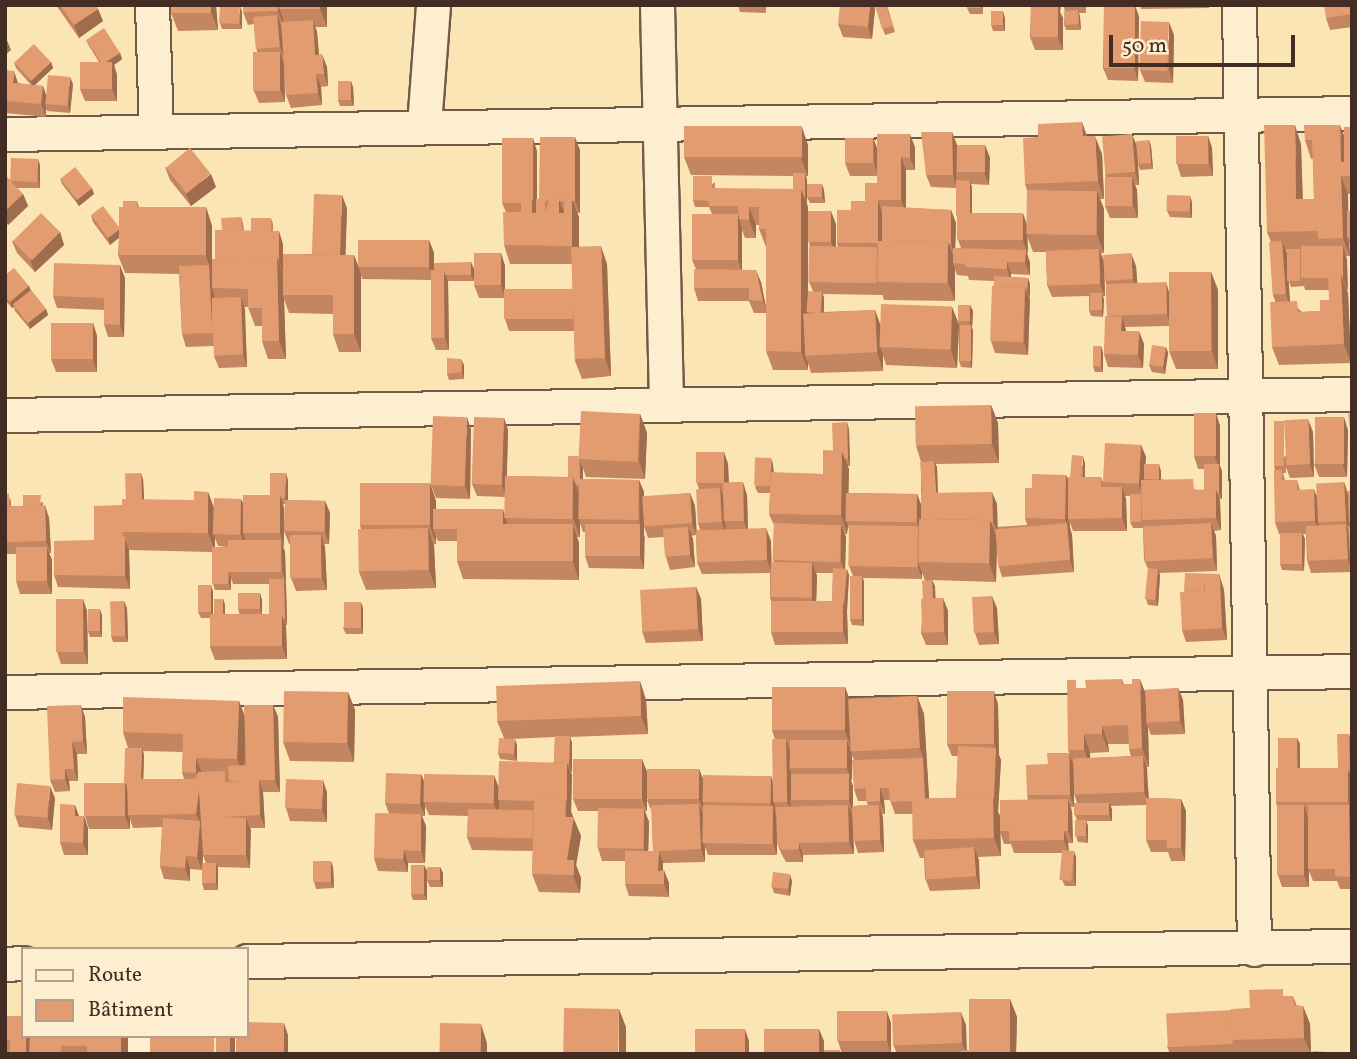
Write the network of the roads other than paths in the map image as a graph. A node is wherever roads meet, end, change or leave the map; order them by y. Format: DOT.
graph roads {
  1 [pos="152,5"];
  2 [pos="433,5"];
  3 [pos="657,5"];
  4 [pos="1239,5"];
  5 [pos="1241,113"];
  6 [pos="1352,113"];
  7 [pos="660,123"];
  8 [pos="424,125"];
  9 [pos="156,131"];
  10 [pos="5,134"];
  11 [pos="1244,394"];
  12 [pos="1352,394"];
  13 [pos="666,404"];
  14 [pos="5,415"];
  15 [pos="1352,671"];
  16 [pos="1247,672"];
  17 [pos="5,692"];
  18 [pos="1352,946"];
  19 [pos="1254,949"];
  20 [pos="248,961"];
  1 -- 9 [label="street"];
  2 -- 8 [label="street"];
  3 -- 7 [label="street"];
  4 -- 5 [label="street"];
  5 -- 6 [label="street"];
  5 -- 7 [label="street"];
  5 -- 11 [label="street"];
  7 -- 8 [label="street"];
  7 -- 13 [label="street"];
  8 -- 9 [label="street"];
  9 -- 10 [label="street"];
  11 -- 12 [label="street"];
  11 -- 13 [label="street"];
  11 -- 16 [label="street"];
  13 -- 14 [label="street"];
  15 -- 16 [label="street"];
  16 -- 17 [label="street"];
  16 -- 19 [label="street"];
  18 -- 19 [label="street"];
  19 -- 20 [label="street"];
}
